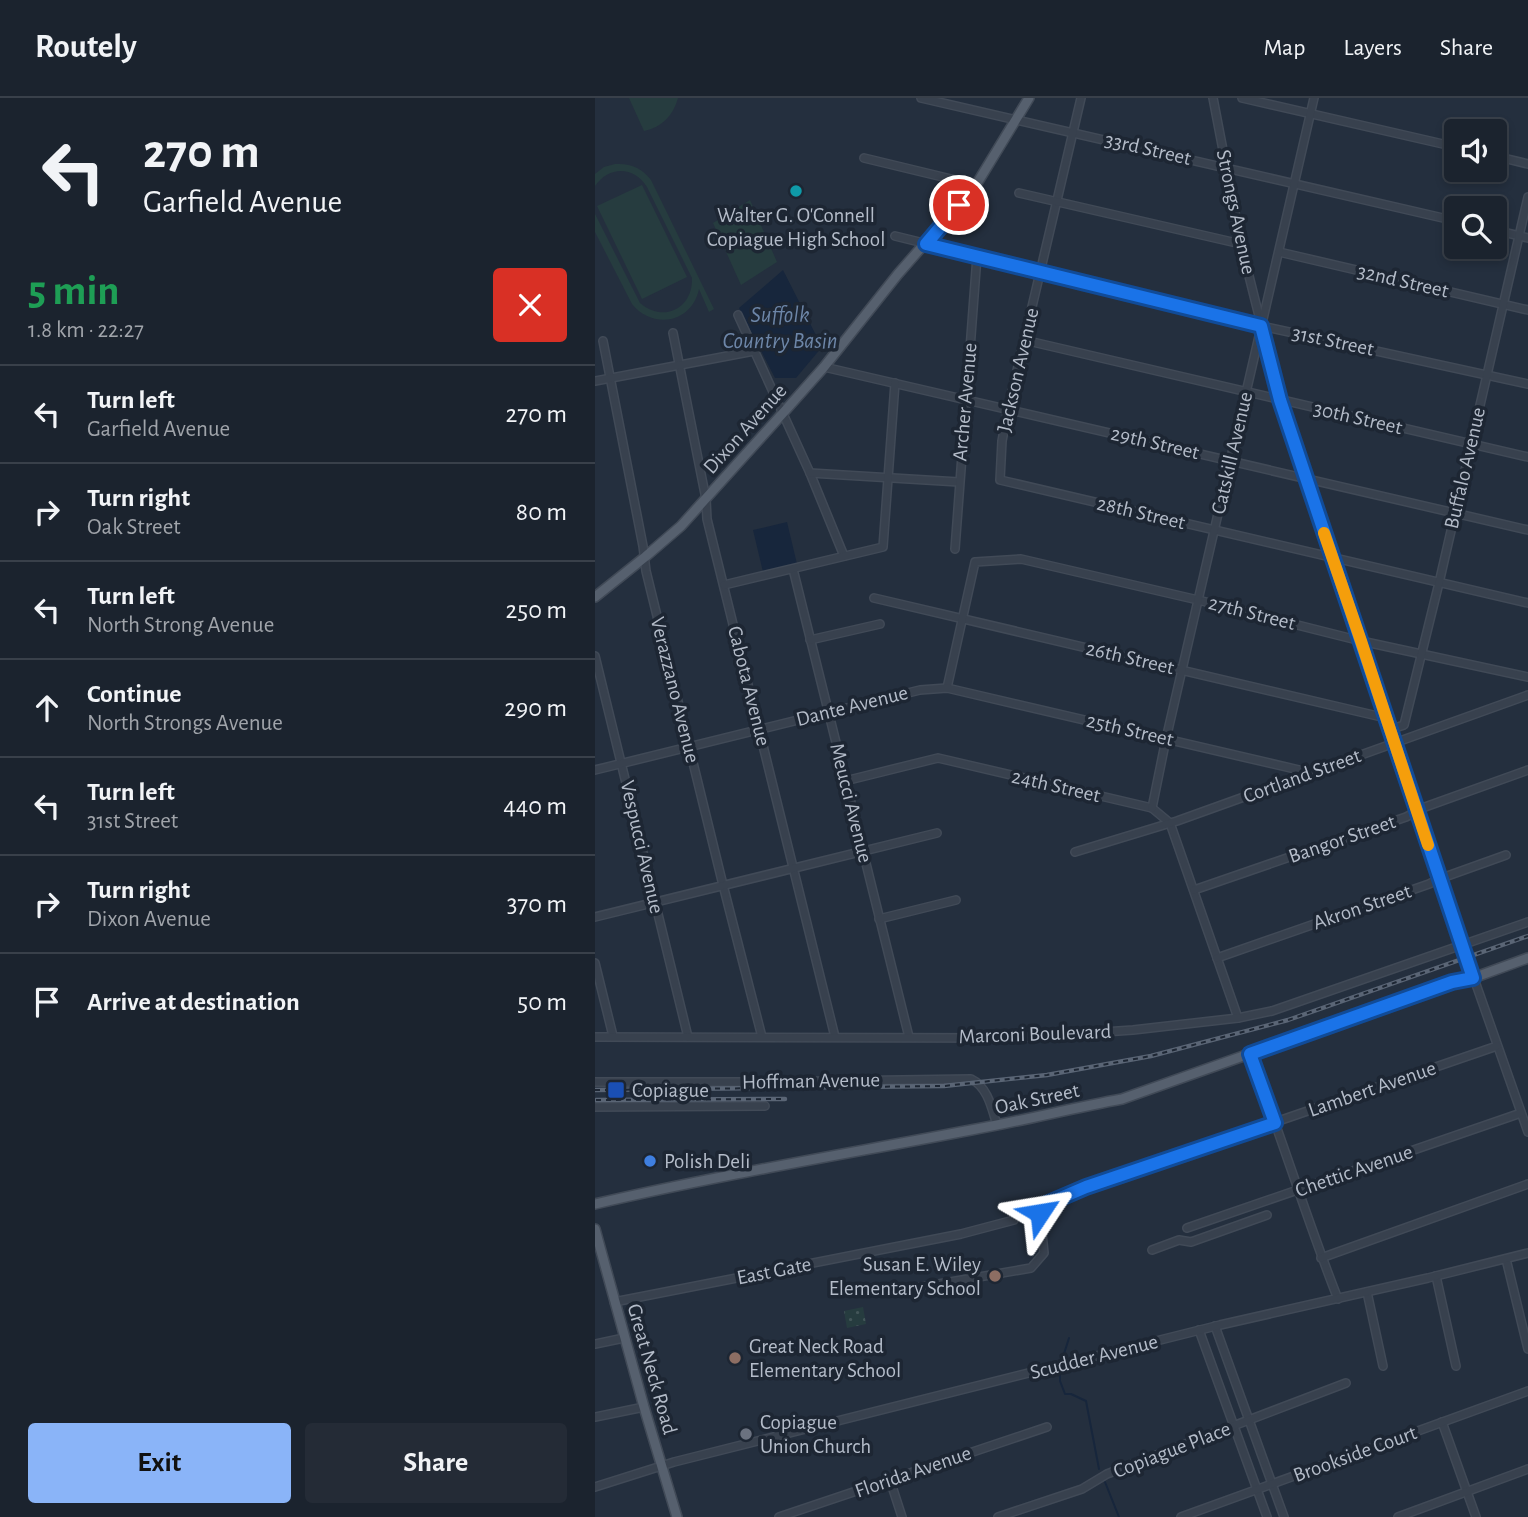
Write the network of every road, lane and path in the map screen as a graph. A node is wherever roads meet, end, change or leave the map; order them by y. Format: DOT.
graph roads {
  1 [pos="921,98"];
  2 [pos="1029,98"];
  3 [pos="1081,98"];
  4 [pos="1213,98"];
  5 [pos="1242,98"];
  6 [pos="1314,98"];
  7 [pos="1311,114"];
  8 [pos="1017,119"];
  9 [pos="1074,132"];
  10 [pos="1444,144"];
  11 [pos="864,158"];
  12 [pos="1507,159"];
  13 [pos="1528,164"];
  14 [pos="1226,168"];
  15 [pos="1295,184"];
  16 [pos="976,185"];
  17 [pos="1019,193"];
  18 [pos="1528,197"];
  19 [pos="1057,202"];
  20 [pos="1444,218"];
  21 [pos="1507,233"];
  22 [pos="895,236"];
  23 [pos="1519,236"];
  24 [pos="1528,238"];
  25 [pos="926,244"];
  26 [pos="1241,244"];
  27 [pos="1279,252"];
  28 [pos="977,256"];
  29 [pos="1041,271"];
  30 [pos="1503,304"];
  31 [pos="1528,310"];
  32 [pos="738,314"];
  33 [pos="1261,326"];
  34 [pos="673,333"];
  35 [pos="1024,340"];
  36 [pos="603,341"];
  37 [pos="754,351"];
  38 [pos="679,365"];
  39 [pos="824,367"];
  40 [pos="1487,374"];
  41 [pos="611,378"];
  42 [pos="595,381"];
  43 [pos="895,383"];
  44 [pos="1528,384"];
  45 [pos="1246,392"];
  46 [pos="966,400"];
  47 [pos="1280,400"];
  48 [pos="1008,409"];
  49 [pos="783,413"];
  50 [pos="1471,443"];
  51 [pos="1528,457"];
  52 [pos="1230,461"];
  53 [pos="810,473"];
  54 [pos="889,478"];
  55 [pos="1307,479"];
  56 [pos="1000,480"];
  57 [pos="959,482"];
  58 [pos="706,499"];
  59 [pos="1455,513"];
  60 [pos="1214,530"];
  61 [pos="1528,530"];
  62 [pos="955,549"];
  63 [pos="844,556"];
  64 [pos="645,557"];
  65 [pos="1332,559"];
  66 [pos="793,569"];
  67 [pos="1439,583"];
  68 [pos="725,585"];
  69 [pos="595,597"];
  70 [pos="874,598"];
  71 [pos="1198,600"];
  72 [pos="1528,603"];
  73 [pos="963,619"];
  74 [pos="880,624"];
  75 [pos="810,640"];
  76 [pos="1361,641"];
  77 [pos="1420,653"];
  78 [pos="595,656"];
  79 [pos="1182,670"];
  80 [pos="1528,677"];
  81 [pos="947,688"];
  82 [pos="1528,695"];
  83 [pos="828,711"];
  84 [pos="1386,718"];
  85 [pos="760,729"];
  86 [pos="1389,730"];
  87 [pos="1166,739"];
  88 [pos="1393,743"];
  89 [pos="689,747"];
  90 [pos="622,763"];
  91 [pos="595,770"];
  92 [pos="1528,770"];
  93 [pos="1312,773"];
  94 [pos="845,781"];
  95 [pos="1151,808"];
  96 [pos="1416,812"];
  97 [pos="1170,823"];
  98 [pos="937,833"];
  99 [pos="863,851"];
  100 [pos="1075,852"];
  101 [pos="1506,855"];
  102 [pos="793,867"];
  103 [pos="1439,878"];
  104 [pos="723,886"];
  105 [pos="1193,890"];
  106 [pos="956,900"];
  107 [pos="655,902"];
  108 [pos="595,917"];
  109 [pos="880,919"];
  110 [pos="1528,922"];
  111 [pos="1463,945"];
  112 [pos="1217,958"];
  113 [pos="1528,958"];
  114 [pos="595,963"];
  115 [pos="1473,978"];
  116 [pos="1238,1018"];
  117 [pos="613,1036"];
  118 [pos="595,1037"];
  119 [pos="688,1037"];
  120 [pos="762,1037"];
  121 [pos="835,1037"];
  122 [pos="909,1037"];
  123 [pos="1497,1046"];
  124 [pos="1250,1054"];
  125 [pos="595,1082"];
  126 [pos="765,1106"];
  127 [pos="595,1107"];
  128 [pos="1521,1113"];
  129 [pos="1275,1123"];
  130 [pos="997,1125"];
  131 [pos="1528,1132"];
  132 [pos="1528,1184"];
  133 [pos="1299,1190"];
  134 [pos="595,1204"];
  135 [pos="1267,1215"];
  136 [pos="1014,1220"];
  137 [pos="1187,1228"];
  138 [pos="595,1229"];
  139 [pos="1152,1250"];
  140 [pos="1528,1253"];
  141 [pos="1321,1258"];
  142 [pos="1506,1259"];
  143 [pos="1436,1276"];
  144 [pos="898,1291"];
  145 [pos="1367,1292"];
  146 [pos="1338,1299"];
  147 [pos="614,1302"];
  148 [pos="1215,1326"];
  149 [pos="1199,1330"];
  150 [pos="624,1338"];
  151 [pos="595,1344"];
  152 [pos="1528,1349"];
  153 [pos="1383,1366"];
  154 [pos="1456,1366"];
  155 [pos="1346,1383"];
  156 [pos="1528,1391"];
  157 [pos="644,1407"];
  158 [pos="595,1417"];
  159 [pos="1249,1421"];
  160 [pos="1442,1422"];
  161 [pos="1234,1426"];
  162 [pos="1047,1427"];
  163 [pos="661,1466"];
  164 [pos="1528,1469"];
  165 [pos="890,1480"];
  166 [pos="1272,1484"];
  167 [pos="595,1487"];
  168 [pos="1257,1489"];
  169 [pos="1467,1492"];
  170 [pos="677,1517"];
  171 [pos="779,1517"];
  172 [pos="902,1517"];
  173 [pos="998,1517"];
  174 [pos="1181,1517"];
  175 [pos="1267,1517"];
  176 [pos="1285,1517"];
  177 [pos="1398,1517"];
  178 [pos="1476,1517"];
  1 -- 8 [label="street, 33rd Street"];
  2 -- 8 [label="main road, Dixon Avenue"];
  3 -- 9 [label="street, Jackson Avenue"];
  4 -- 14 [label="street, Strongs Avenue"];
  5 -- 7 [label="street"];
  6 -- 7 [label="street, Catskill Avenue"];
  7 -- 10 [label="street"];
  7 -- 15 [label="street, Catskill Avenue"];
  8 -- 9 [label="street, 33rd Street"];
  8 -- 16 [label="main road, Dixon Avenue"];
  9 -- 14 [label="street, 33rd Street"];
  9 -- 19 [label="street, Jackson Avenue"];
  11 -- 16 [label="street"];
  12 -- 13 [label="street"];
  14 -- 15 [label="street, 33rd Street"];
  14 -- 26 [label="street, Strongs Avenue"];
  15 -- 20 [label="street, 33rd Street"];
  15 -- 27 [label="street, Catskill Avenue"];
  16 -- 25 [label="main road, Dixon Avenue"];
  17 -- 19 [label="street"];
  18 -- 23 [label="street, Buffalo Avenue"];
  19 -- 26 [label="street"];
  19 -- 29 [label="street, Jackson Avenue"];
  21 -- 23 [label="street"];
  22 -- 25 [label="street, 31st Street"];
  23 -- 24 [label="street"];
  23 -- 30 [label="street, Buffalo Avenue"];
  25 -- 28 [label="street, 31st Street"];
  25 -- 39 [label="main road, Dixon Avenue"];
  26 -- 33 [label="street, Strongs Avenue"];
  27 -- 30 [label="street, 32nd Street"];
  27 -- 33 [label="street, Catskill Avenue"];
  28 -- 29 [label="street, 31st Street"];
  28 -- 46 [label="street, Archer Avenue"];
  29 -- 33 [label="street, 31st Street"];
  29 -- 35 [label="street, Jackson Avenue"];
  30 -- 31 [label="street, 32nd Street"];
  30 -- 40 [label="street, Buffalo Avenue"];
  32 -- 37 [label="street"];
  33 -- 40 [label="street, 31st Street"];
  33 -- 45 [label="street, Catskill Avenue"];
  33 -- 47 [label="street, Strongs Avenue"];
  34 -- 38 [label="street, Cabota Avenue"];
  35 -- 45 [label="street, 30th Street"];
  35 -- 48 [label="street, Jackson Avenue"];
  36 -- 41 [label="street, Verazzano Avenue"];
  37 -- 38 [label="street"];
  37 -- 49 [label="street"];
  38 -- 41 [label="street"];
  38 -- 58 [label="street, Cabota Avenue"];
  39 -- 43 [label="street, 29th Street"];
  39 -- 49 [label="main road, Dixon Avenue"];
  40 -- 44 [label="street, 31st Street"];
  40 -- 50 [label="street, Buffalo Avenue"];
  41 -- 42 [label="street"];
  41 -- 64 [label="street, Verazzano Avenue"];
  43 -- 46 [label="street, 29th Street"];
  43 -- 54 [label="street"];
  45 -- 47 [label="street, 30th Street"];
  45 -- 52 [label="street, Catskill Avenue"];
  46 -- 48 [label="street, 29th Street"];
  46 -- 57 [label="street, Archer Avenue"];
  47 -- 50 [label="street, 30th Street"];
  47 -- 55 [label="street, Strongs Avenue"];
  48 -- 52 [label="street, 29th Street"];
  48 -- 56 [label="street, Jackson Avenue"];
  49 -- 53 [label="street"];
  49 -- 58 [label="main road, Dixon Avenue"];
  50 -- 51 [label="street, 30th Street"];
  50 -- 59 [label="street, Buffalo Avenue"];
  52 -- 55 [label="street, 29th Street"];
  52 -- 60 [label="street, Catskill Avenue"];
  53 -- 54 [label="street"];
  53 -- 63 [label="street"];
  54 -- 57 [label="street"];
  54 -- 63 [label="street"];
  55 -- 59 [label="street, 29th Street"];
  55 -- 65 [label="street, Strongs Avenue"];
  56 -- 60 [label="street, 28th Street"];
  57 -- 62 [label="street, Archer Avenue"];
  58 -- 64 [label="main road, Dixon Avenue"];
  58 -- 68 [label="street, Cabota Avenue"];
  59 -- 61 [label="street, 29th Street"];
  59 -- 67 [label="street, Buffalo Avenue"];
  60 -- 65 [label="street, 28th Street"];
  60 -- 71 [label="street, Catskill Avenue"];
  63 -- 66 [label="street"];
  64 -- 69 [label="main road, Dixon Avenue"];
  64 -- 89 [label="street, Verazzano Avenue"];
  65 -- 67 [label="street, 28th Street"];
  65 -- 76 [label="street, Strongs Avenue"];
  66 -- 68 [label="street"];
  66 -- 75 [label="street, Meucci Avenue"];
  67 -- 72 [label="street, 28th Street"];
  67 -- 77 [label="street, Buffalo Avenue"];
  68 -- 85 [label="street, Cabota Avenue"];
  70 -- 73 [label="street, 26th Street"];
  71 -- 73 [label="street, 27th Street"];
  71 -- 76 [label="street, 27th Street"];
  71 -- 79 [label="street, Catskill Avenue"];
  73 -- 79 [label="street, 26th Street"];
  73 -- 81 [label="street"];
  74 -- 75 [label="street"];
  75 -- 83 [label="street, Meucci Avenue"];
  76 -- 77 [label="street, 27th Street"];
  76 -- 84 [label="street, Strongs Avenue"];
  77 -- 80 [label="street, 27th Street"];
  77 -- 86 [label="street, Buffalo Avenue"];
  78 -- 90 [label="street, Vespucci Avenue"];
  79 -- 84 [label="street, 26th Street"];
  79 -- 87 [label="street, Catskill Avenue"];
  81 -- 83 [label="street, Dante Avenue"];
  81 -- 87 [label="street, 25th Street"];
  82 -- 88 [label="street, Cortland Street"];
  83 -- 85 [label="street, Dante Avenue"];
  83 -- 94 [label="street, Meucci Avenue"];
  84 -- 86 [label="street, Strongs Avenue"];
  85 -- 89 [label="street, Dante Avenue"];
  85 -- 102 [label="street, Cabota Avenue"];
  86 -- 88 [label="street, Strongs Avenue"];
  87 -- 93 [label="street, 25th Street"];
  87 -- 95 [label="street, Catskill Avenue"];
  88 -- 93 [label="street, Cortland Street"];
  88 -- 96 [label="street, Strongs Avenue"];
  89 -- 90 [label="street, Dante Avenue"];
  89 -- 104 [label="street, Verazzano Avenue"];
  90 -- 91 [label="street, Dante Avenue"];
  90 -- 107 [label="street, Vespucci Avenue"];
  92 -- 96 [label="street, Bangor Street"];
  93 -- 97 [label="street, Cortland Street"];
  94 -- 95 [label="street, 24th Street"];
  94 -- 99 [label="street, Meucci Avenue"];
  95 -- 97 [label="street, 24th Street"];
  96 -- 103 [label="street, Strongs Avenue"];
  96 -- 105 [label="street, Bangor Street"];
  97 -- 100 [label="street, Cortland Street"];
  97 -- 105 [label="street"];
  98 -- 99 [label="street"];
  99 -- 102 [label="street"];
  99 -- 109 [label="street, Meucci Avenue"];
  101 -- 103 [label="street, Akron Street"];
  102 -- 104 [label="street"];
  102 -- 121 [label="street, Cabota Avenue"];
  103 -- 111 [label="street, Strongs Avenue"];
  103 -- 112 [label="street, Akron Street"];
  104 -- 107 [label="street"];
  104 -- 120 [label="street, Verazzano Avenue"];
  105 -- 112 [label="street"];
  106 -- 109 [label="street"];
  107 -- 108 [label="street"];
  107 -- 119 [label="street, Vespucci Avenue"];
  109 -- 122 [label="street, Meucci Avenue"];
  110 -- 111 [label="street, Marconi Boulevard"];
  111 -- 115 [label="street, Strongs Avenue"];
  111 -- 116 [label="street, Marconi Boulevard"];
  112 -- 116 [label="street"];
  113 -- 115 [label="main road, Oak Street"];
  114 -- 117 [label="street"];
  115 -- 123 [label="street, Strongs Avenue"];
  115 -- 124 [label="main road, Oak Street"];
  116 -- 122 [label="street, Marconi Boulevard"];
  117 -- 118 [label="street, Marconi Boulevard"];
  117 -- 119 [label="street, Marconi Boulevard"];
  119 -- 120 [label="street, Marconi Boulevard"];
  120 -- 121 [label="street, Marconi Boulevard"];
  121 -- 122 [label="street, Marconi Boulevard"];
  123 -- 128 [label="street, Strongs Avenue"];
  123 -- 129 [label="street, Lambert Avenue"];
  124 -- 129 [label="street"];
  124 -- 130 [label="main road, Oak Street"];
  125 -- 130 [label="street, Hoffman Avenue"];
  126 -- 127 [label="street"];
  128 -- 131 [label="street, Strongs Avenue"];
  128 -- 133 [label="street, Chettic Avenue"];
  129 -- 133 [label="street"];
  129 -- 144 [label="street, Lambert Avenue"];
  130 -- 134 [label="main road, Oak Street"];
  132 -- 141 [label="street"];
  133 -- 137 [label="street, Chettic Avenue"];
  133 -- 141 [label="street"];
  135 -- 139 [label="street"];
  136 -- 147 [label="street, East Gate"];
  138 -- 147 [label="main road, Great Neck Road"];
  140 -- 142 [label="street, Scudder Avenue"];
  141 -- 146 [label="street"];
  142 -- 143 [label="street, Scudder Avenue"];
  142 -- 152 [label="street"];
  143 -- 145 [label="street, Scudder Avenue"];
  143 -- 154 [label="street"];
  145 -- 146 [label="street, Scudder Avenue"];
  145 -- 153 [label="street"];
  146 -- 148 [label="street, Scudder Avenue"];
  147 -- 150 [label="main road, Great Neck Road"];
  148 -- 149 [label="street, Scudder Avenue"];
  148 -- 159 [label="street"];
  149 -- 161 [label="street"];
  149 -- 163 [label="street, Scudder Avenue"];
  150 -- 151 [label="street"];
  150 -- 157 [label="main road, Great Neck Road"];
  155 -- 159 [label="street, Copiague Place"];
  156 -- 160 [label="street, Brookside Court"];
  157 -- 158 [label="street"];
  157 -- 163 [label="main road, Great Neck Road"];
  159 -- 161 [label="street, Copiague Place"];
  159 -- 166 [label="street"];
  160 -- 166 [label="street, Brookside Court"];
  160 -- 169 [label="street"];
  161 -- 168 [label="street"];
  161 -- 173 [label="street, Copiague Place"];
  162 -- 165 [label="street, Florida Avenue"];
  163 -- 167 [label="street, Scudder Avenue"];
  163 -- 170 [label="main road, Great Neck Road"];
  164 -- 169 [label="street"];
  165 -- 171 [label="street, Florida Avenue"];
  165 -- 172 [label="street"];
  166 -- 168 [label="street, Brookside Court"];
  166 -- 176 [label="street"];
  168 -- 174 [label="street, Brookside Court"];
  168 -- 175 [label="street"];
  169 -- 177 [label="street"];
  169 -- 178 [label="street"];
}
